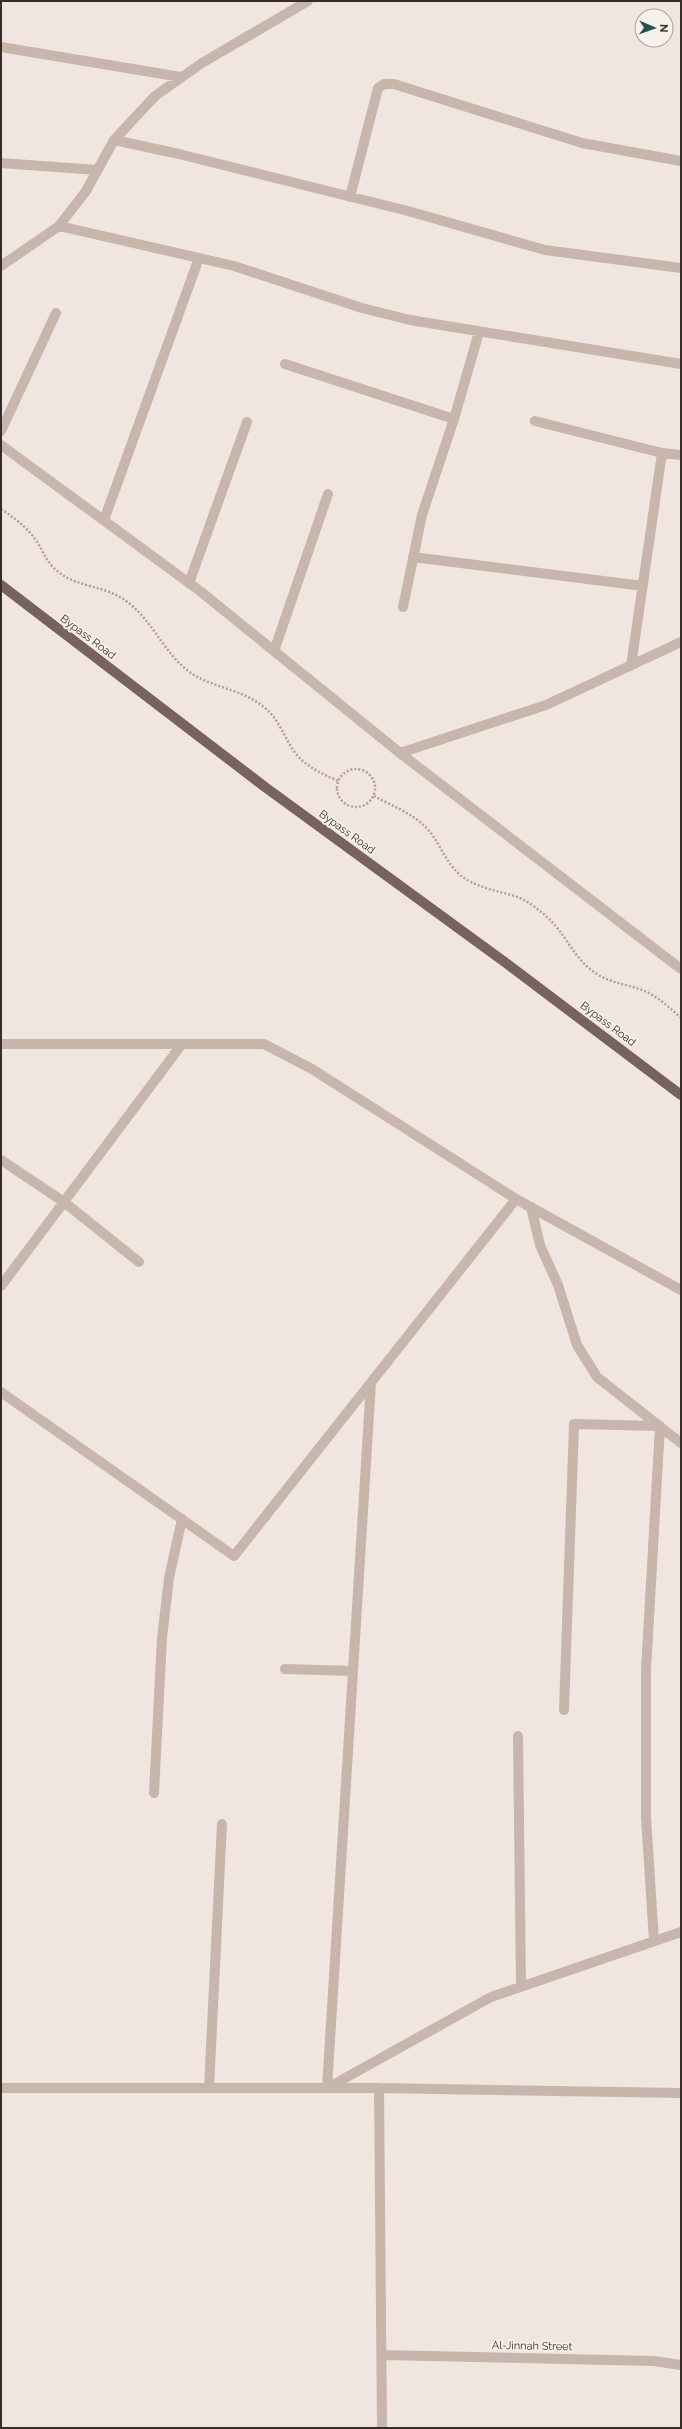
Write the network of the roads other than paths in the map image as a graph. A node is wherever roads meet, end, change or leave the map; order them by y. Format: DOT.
graph roads {
  1 [pos="308,1"];
  2 [pos="1,47"];
  3 [pos="181,77"];
  4 [pos="114,140"];
  5 [pos="681,161"];
  6 [pos="1,163"];
  7 [pos="97,170"];
  8 [pos="350,197"];
  9 [pos="59,226"];
  10 [pos="199,258"];
  11 [pos="1,266"];
  12 [pos="681,268"];
  13 [pos="56,313"];
  14 [pos="479,332"];
  15 [pos="285,364"];
  16 [pos="681,364"];
  17 [pos="454,419"];
  18 [pos="536,421"];
  19 [pos="247,422"];
  20 [pos="1,431"];
  21 [pos="1,445"];
  22 [pos="662,453"];
  23 [pos="681,455"];
  24 [pos="328,494"];
  25 [pos="104,520"];
  26 [pos="413,558"];
  27 [pos="189,583"];
  28 [pos="1,586"];
  29 [pos="643,586"];
  30 [pos="403,607"];
  31 [pos="681,642"];
  32 [pos="274,651"];
  33 [pos="631,666"];
  34 [pos="400,753"];
  35 [pos="681,969"];
  36 [pos="1,1044"];
  37 [pos="182,1044"];
  38 [pos="681,1095"];
  39 [pos="1,1160"];
  40 [pos="516,1198"];
  41 [pos="64,1202"];
  42 [pos="531,1207"];
  43 [pos="139,1262"];
  44 [pos="1,1286"];
  45 [pos="681,1290"];
  46 [pos="371,1383"];
  47 [pos="1,1392"];
  48 [pos="660,1426"];
  49 [pos="681,1443"];
  50 [pos="182,1519"];
  51 [pos="285,1669"];
  52 [pos="353,1671"];
  53 [pos="564,1710"];
  54 [pos="518,1736"];
  55 [pos="154,1793"];
  56 [pos="222,1824"];
  57 [pos="681,1932"];
  58 [pos="654,1942"];
  59 [pos="521,1987"];
  60 [pos="1,2088"];
  61 [pos="209,2088"];
  62 [pos="327,2088"];
  63 [pos="379,2088"];
  64 [pos="681,2093"];
  65 [pos="382,2355"];
  66 [pos="681,2365"];
  67 [pos="382,2428"];
  1 -- 3 [label="street"];
  2 -- 3 [label="street"];
  3 -- 4 [label="street"];
  4 -- 7 [label="street"];
  4 -- 8 [label="street"];
  5 -- 8 [label="street"];
  6 -- 7 [label="street"];
  7 -- 9 [label="street"];
  8 -- 12 [label="street"];
  9 -- 10 [label="street"];
  9 -- 11 [label="street"];
  10 -- 14 [label="street"];
  10 -- 25 [label="street"];
  13 -- 20 [label="street"];
  14 -- 16 [label="street"];
  14 -- 17 [label="street"];
  15 -- 17 [label="street"];
  17 -- 26 [label="street"];
  18 -- 22 [label="street"];
  19 -- 27 [label="street"];
  21 -- 25 [label="street"];
  22 -- 23 [label="street"];
  22 -- 29 [label="street"];
  24 -- 32 [label="street"];
  25 -- 27 [label="street"];
  26 -- 29 [label="street"];
  26 -- 30 [label="street"];
  27 -- 32 [label="street"];
  28 -- 38 [label="main road, Bypass Road"];
  29 -- 33 [label="street"];
  31 -- 33 [label="street"];
  32 -- 34 [label="street"];
  33 -- 34 [label="street"];
  34 -- 35 [label="street"];
  36 -- 37 [label="street"];
  37 -- 40 [label="street"];
  37 -- 41 [label="street"];
  39 -- 41 [label="street"];
  40 -- 42 [label="street"];
  40 -- 46 [label="street"];
  41 -- 43 [label="street"];
  41 -- 44 [label="street"];
  42 -- 45 [label="street"];
  42 -- 48 [label="street"];
  46 -- 50 [label="street"];
  46 -- 52 [label="street"];
  47 -- 50 [label="street"];
  48 -- 49 [label="street"];
  48 -- 53 [label="street"];
  48 -- 58 [label="street"];
  50 -- 55 [label="street"];
  51 -- 52 [label="street"];
  52 -- 62 [label="street"];
  54 -- 59 [label="street"];
  56 -- 61 [label="street"];
  57 -- 58 [label="street"];
  58 -- 59 [label="street"];
  59 -- 62 [label="street"];
  60 -- 61 [label="street"];
  61 -- 62 [label="street"];
  62 -- 63 [label="street"];
  63 -- 64 [label="street"];
  63 -- 65 [label="street"];
  65 -- 66 [label="street, Al-Jinnah Street"];
  65 -- 67 [label="street"];
}
